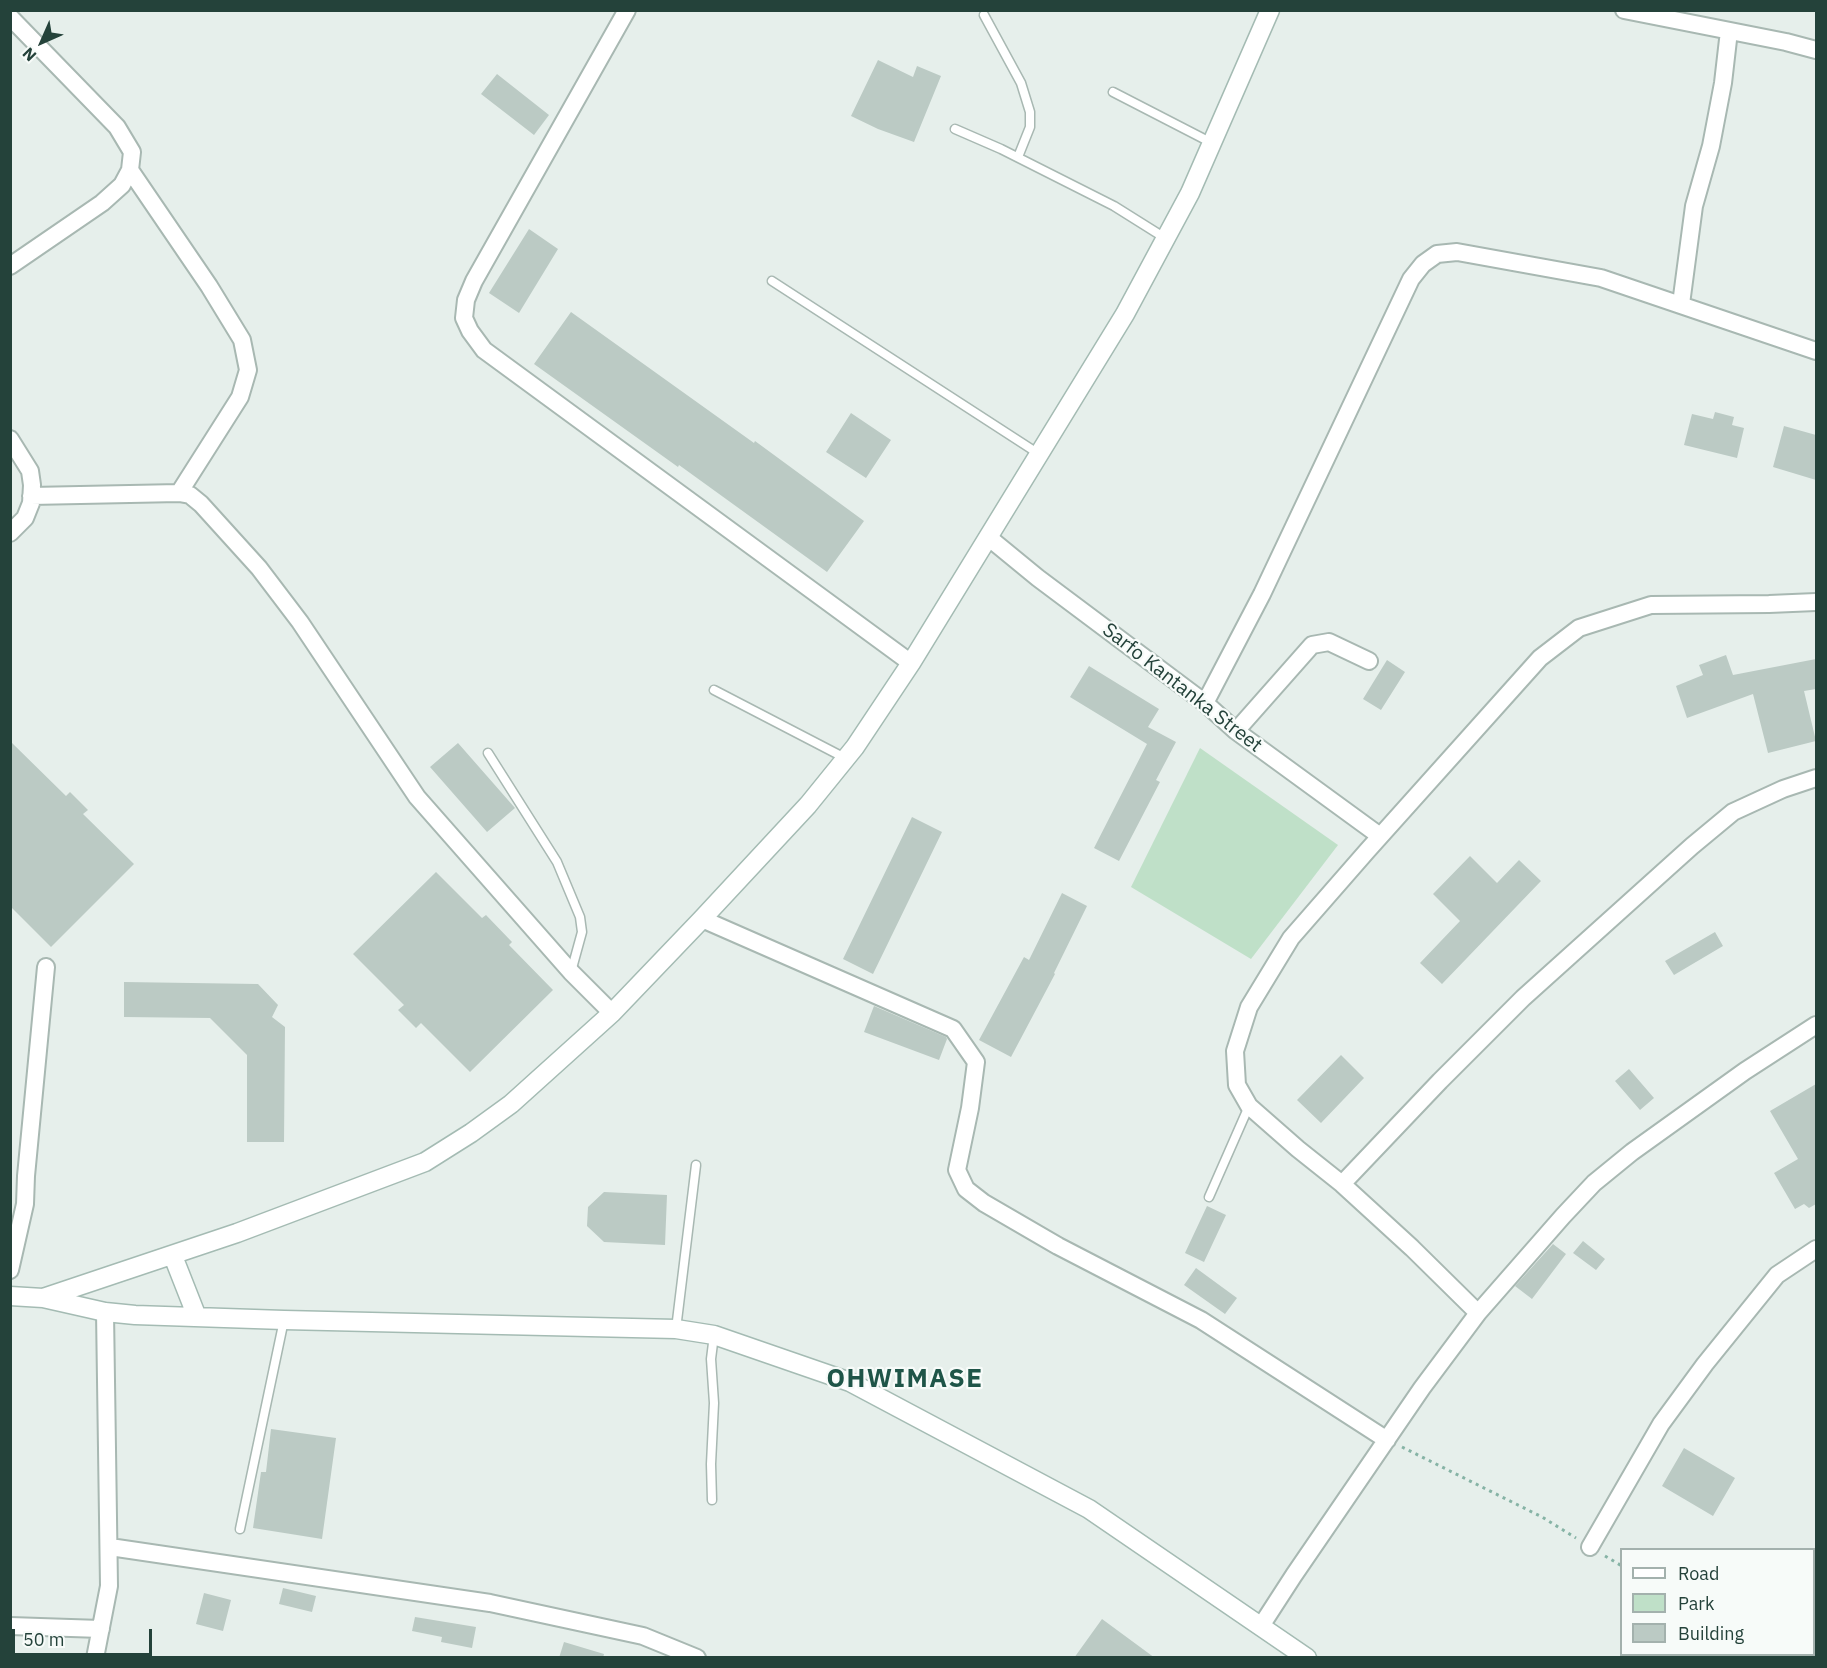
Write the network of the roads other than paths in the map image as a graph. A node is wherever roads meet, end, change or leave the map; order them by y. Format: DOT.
graph roads {
  1 [pos="627,10"];
  2 [pos="1270,10"];
  3 [pos="1624,10"];
  4 [pos="984,15"];
  5 [pos="10,17"];
  6 [pos="1729,31"];
  7 [pos="1816,50"];
  8 [pos="1113,92"];
  9 [pos="955,129"];
  10 [pos="1212,143"];
  11 [pos="1018,158"];
  12 [pos="130,170"];
  13 [pos="1166,238"];
  14 [pos="10,266"];
  15 [pos="772,281"];
  16 [pos="1681,304"];
  17 [pos="1816,351"];
  18 [pos="10,439"];
  19 [pos="1039,454"];
  20 [pos="179,493"];
  21 [pos="32,496"];
  22 [pos="10,533"];
  23 [pos="987,537"];
  24 [pos="1816,602"];
  25 [pos="1369,661"];
  26 [pos="911,663"];
  27 [pos="714,690"];
  28 [pos="1205,702"];
  29 [pos="1236,731"];
  30 [pos="489,753"];
  31 [pos="846,759"];
  32 [pos="1816,778"];
  33 [pos="1380,836"];
  34 [pos="702,919"];
  35 [pos="46,967"];
  36 [pos="571,972"];
  37 [pos="612,1013"];
  38 [pos="1816,1025"];
  39 [pos="1249,1106"];
  40 [pos="696,1165"];
  41 [pos="1342,1184"];
  42 [pos="1209,1197"];
  43 [pos="1816,1249"];
  44 [pos="172,1256"];
  45 [pos="10,1270"];
  46 [pos="10,1296"];
  47 [pos="42,1298"];
  48 [pos="105,1312"];
  49 [pos="1478,1313"];
  50 [pos="197,1317"];
  51 [pos="284,1320"];
  52 [pos="676,1329"];
  53 [pos="714,1335"];
  54 [pos="1387,1440"];
  55 [pos="712,1500"];
  56 [pos="240,1529"];
  57 [pos="110,1547"];
  58 [pos="1590,1547"];
  59 [pos="10,1626"];
  60 [pos="1261,1626"];
  61 [pos="100,1629"];
  62 [pos="95,1658"];
  63 [pos="697,1658"];
  64 [pos="1308,1658"];
  1 -- 26 [label="street"];
  2 -- 10 [label="street"];
  3 -- 6 [label="street"];
  4 -- 11 [label="lane"];
  5 -- 12 [label="street"];
  6 -- 7 [label="street"];
  6 -- 16 [label="street"];
  8 -- 10 [label="lane"];
  9 -- 11 [label="lane"];
  10 -- 13 [label="street"];
  11 -- 13 [label="lane"];
  12 -- 14 [label="street"];
  12 -- 20 [label="street"];
  13 -- 19 [label="street"];
  15 -- 19 [label="lane"];
  16 -- 17 [label="street"];
  16 -- 28 [label="street"];
  18 -- 21 [label="street"];
  19 -- 23 [label="street"];
  20 -- 21 [label="street"];
  20 -- 36 [label="street"];
  21 -- 22 [label="street"];
  23 -- 26 [label="street"];
  23 -- 28 [label="street, Sarfo Kantanka Street"];
  24 -- 33 [label="street"];
  25 -- 29 [label="street"];
  26 -- 31 [label="street"];
  27 -- 31 [label="lane"];
  28 -- 29 [label="street, Sarfo Kantanka Street"];
  29 -- 33 [label="street, Sarfo Kantanka Street"];
  30 -- 36 [label="lane"];
  31 -- 34 [label="street"];
  32 -- 41 [label="street"];
  33 -- 39 [label="street"];
  34 -- 37 [label="street"];
  34 -- 54 [label="street"];
  35 -- 45 [label="street"];
  36 -- 37 [label="street"];
  37 -- 44 [label="street"];
  38 -- 49 [label="street"];
  39 -- 41 [label="street"];
  39 -- 42 [label="lane"];
  40 -- 52 [label="lane"];
  41 -- 49 [label="street"];
  43 -- 58 [label="street"];
  44 -- 47 [label="street"];
  44 -- 50 [label="street"];
  46 -- 47 [label="street"];
  47 -- 48 [label="street"];
  48 -- 50 [label="street"];
  48 -- 57 [label="street"];
  49 -- 54 [label="street"];
  50 -- 51 [label="street"];
  51 -- 52 [label="street"];
  51 -- 56 [label="lane"];
  52 -- 53 [label="street"];
  53 -- 55 [label="lane"];
  53 -- 60 [label="street"];
  54 -- 60 [label="street"];
  57 -- 61 [label="street"];
  57 -- 63 [label="street"];
  59 -- 61 [label="street"];
  60 -- 64 [label="street"];
  61 -- 62 [label="street"];
}
